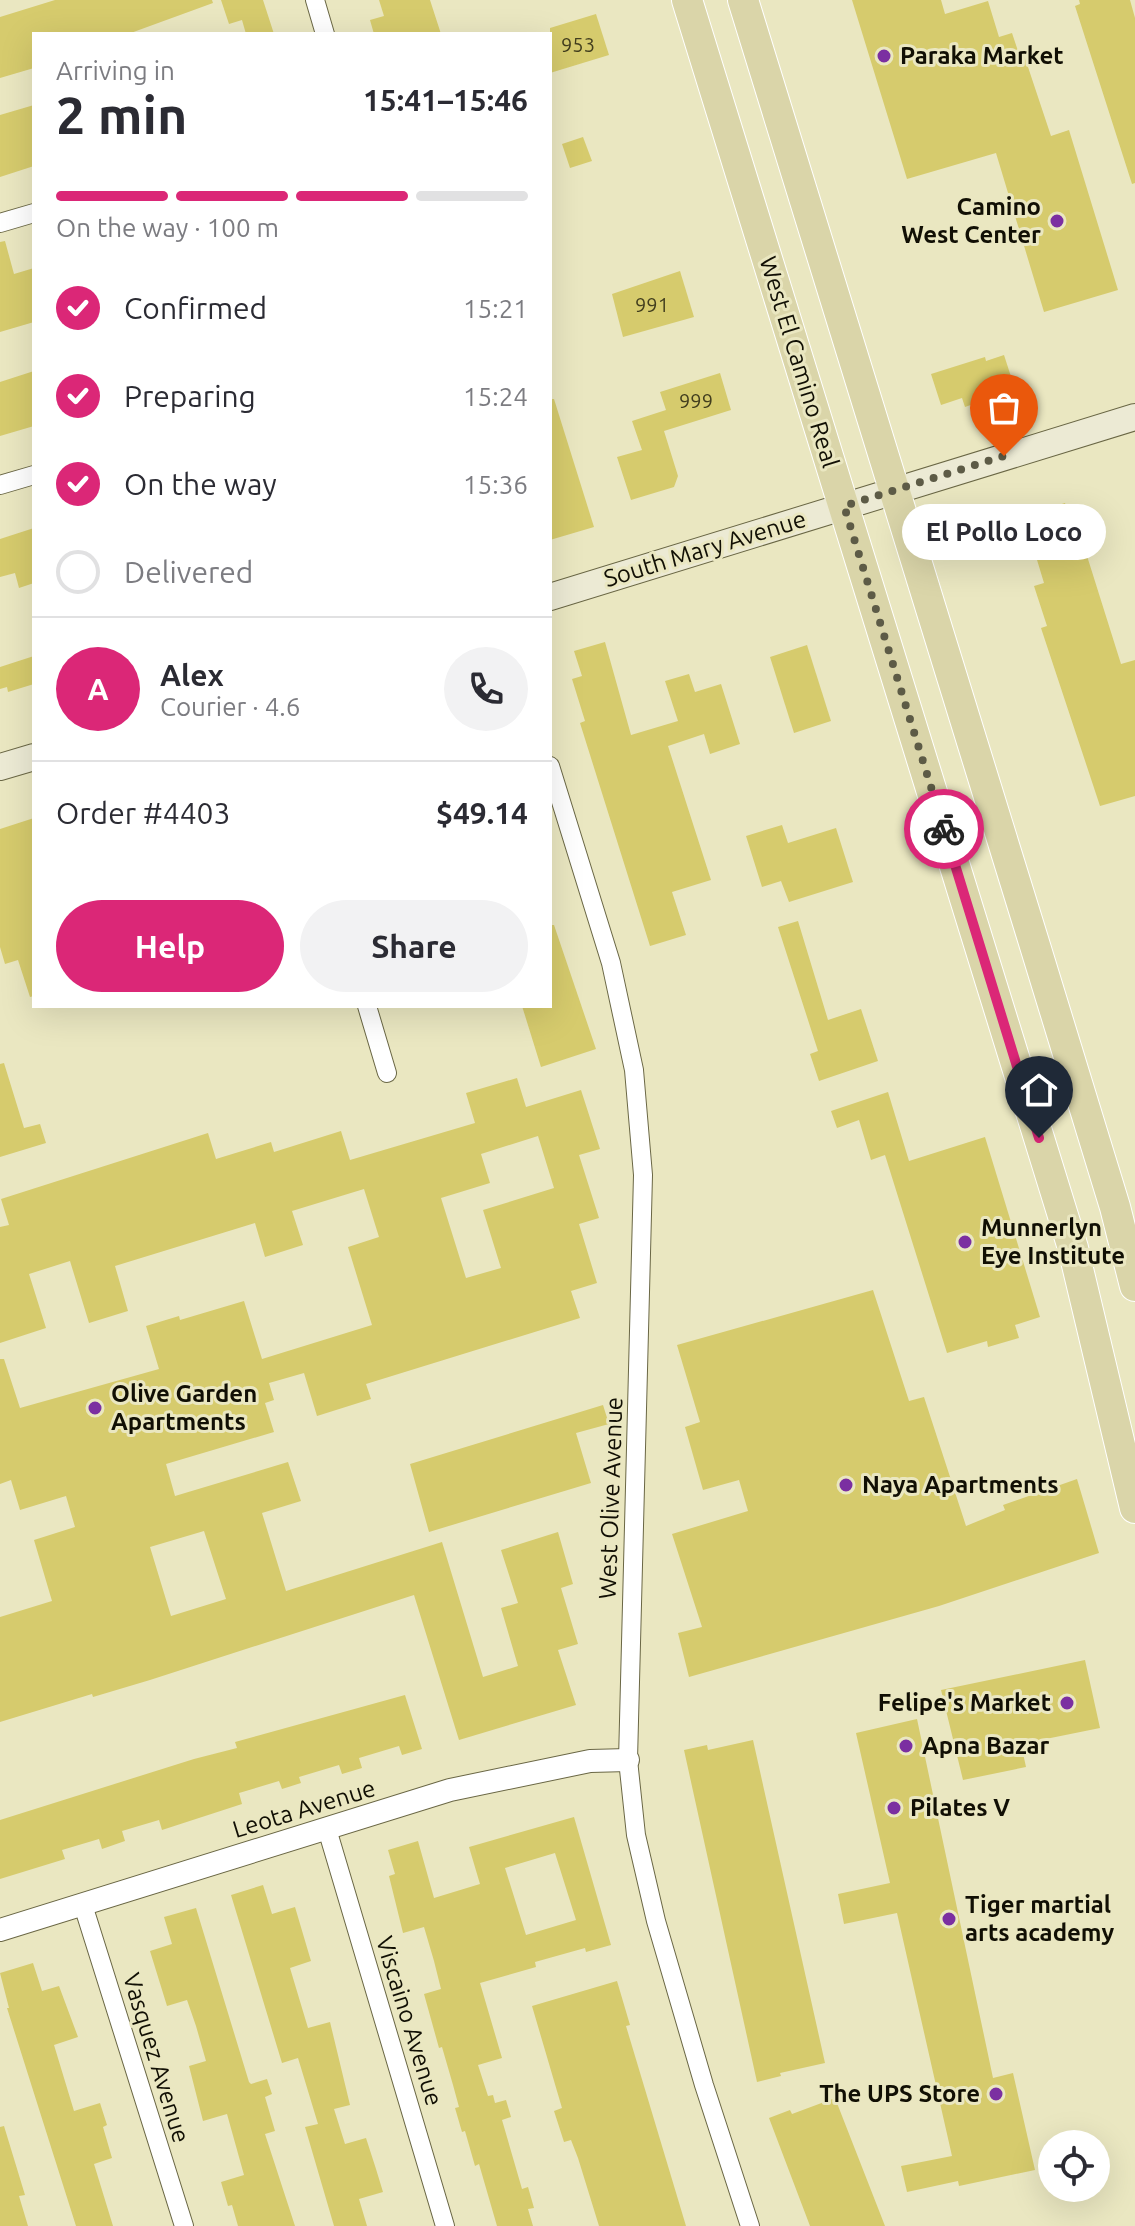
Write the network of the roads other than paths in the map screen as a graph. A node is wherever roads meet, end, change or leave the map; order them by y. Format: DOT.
graph roads {
  1 [pos="315,0"];
  2 [pos="687,0"];
  3 [pos="743,0"];
  4 [pos="324,32"];
  5 [pos="32,214"];
  6 [pos="0,223"];
  7 [pos="1135,417"];
  8 [pos="32,476"];
  9 [pos="0,485"];
  10 [pos="894,491"];
  11 [pos="844,506"];
  12 [pos="552,596"];
  13 [pos="32,758"];
  14 [pos="0,767"];
  15 [pos="552,772"];
  16 [pos="368,1008"];
  17 [pos="387,1073"];
  18 [pos="1135,1286"];
  19 [pos="1135,1508"];
  20 [pos="628,1760"];
  21 [pos="327,1829"];
  22 [pos="83,1905"];
  23 [pos="0,1930"];
  24 [pos="184,2226"];
  25 [pos="445,2226"];
  26 [pos="750,2226"];
  1 -- 4 [label="street"];
  2 -- 11 [label="main road, West El Camino Real"];
  3 -- 10 [label="main road"];
  5 -- 6 [label="street"];
  7 -- 10 [label="main road, South Mary Avenue"];
  8 -- 9 [label="street"];
  10 -- 11 [label="main road, South Mary Avenue"];
  10 -- 18 [label="main road"];
  11 -- 12 [label="main road, South Mary Avenue"];
  11 -- 19 [label="main road, West El Camino Real"];
  13 -- 14 [label="main road"];
  15 -- 20 [label="street, West Olive Avenue"];
  16 -- 17 [label="street"];
  20 -- 21 [label="street, Leota Avenue"];
  20 -- 26 [label="street, West Olive Avenue"];
  21 -- 22 [label="street, Leota Avenue"];
  21 -- 25 [label="street, Viscaino Avenue"];
  22 -- 23 [label="street, Leota Avenue"];
  22 -- 24 [label="street, Vasquez Avenue"];
}
